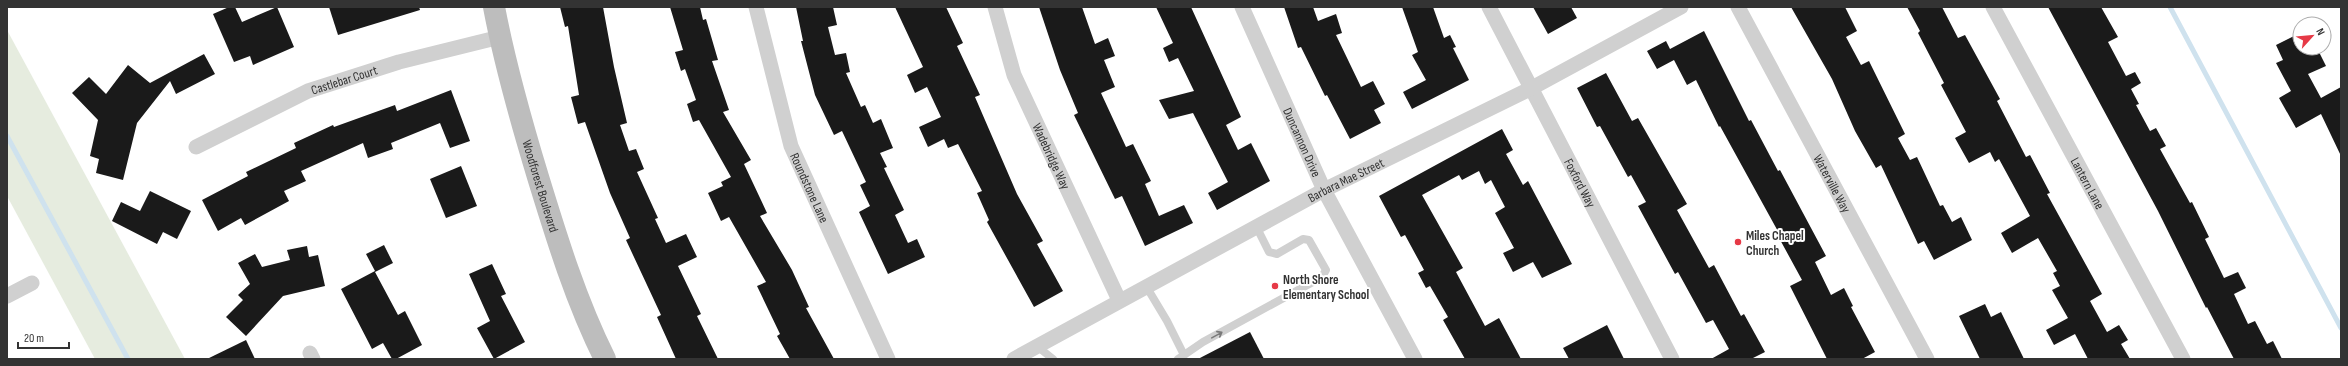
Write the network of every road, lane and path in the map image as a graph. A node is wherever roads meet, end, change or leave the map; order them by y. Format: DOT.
graph roads {
  1 [pos="494,7"];
  2 [pos="756,7"];
  3 [pos="995,7"];
  4 [pos="1242,7"];
  5 [pos="1489,7"];
  6 [pos="1681,7"];
  7 [pos="1738,7"];
  8 [pos="1993,7"];
  9 [pos="500,37"];
  10 [pos="1530,89"];
  11 [pos="196,147"];
  12 [pos="1324,190"];
  13 [pos="1256,226"];
  14 [pos="32,283"];
  15 [pos="1146,286"];
  16 [pos="7,296"];
  17 [pos="1119,300"];
  18 [pos="1038,347"];
  19 [pos="1181,357"];
  20 [pos="605,359"];
  21 [pos="888,359"];
  22 [pos="1014,359"];
  23 [pos="1053,359"];
  24 [pos="1415,359"];
  25 [pos="1672,359"];
  26 [pos="1926,359"];
  27 [pos="2183,359"];
  1 -- 9 [label="main road, Woodforest Boulevard"];
  2 -- 21 [label="street, Roundstone Lane"];
  3 -- 17 [label="street, Wadebridge Way"];
  4 -- 12 [label="street, Duncannon Drive"];
  5 -- 10 [label="street, Foxford Way"];
  6 -- 10 [label="street, Barbara Mae Street"];
  7 -- 26 [label="street, Waterville Way"];
  8 -- 27 [label="street, Lantern Lane"];
  9 -- 11 [label="street, Castlebar Court"];
  9 -- 20 [label="main road, Woodforest Boulevard"];
  10 -- 12 [label="street, Barbara Mae Street"];
  10 -- 25 [label="street, Foxford Way"];
  12 -- 13 [label="street, Barbara Mae Street"];
  12 -- 24 [label="street, Duncannon Drive"];
  13 -- 15 [label="street, Barbara Mae Street"];
  19 -- 13 [label="lane, one-way"];
  14 -- 16 [label="street"];
  15 -- 17 [label="street, Barbara Mae Street"];
  15 -- 19 [label="lane"];
  17 -- 18 [label="street, Barbara Mae Street"];
  18 -- 22 [label="street, Barbara Mae Street"];
  18 -- 23 [label="lane"];
}
